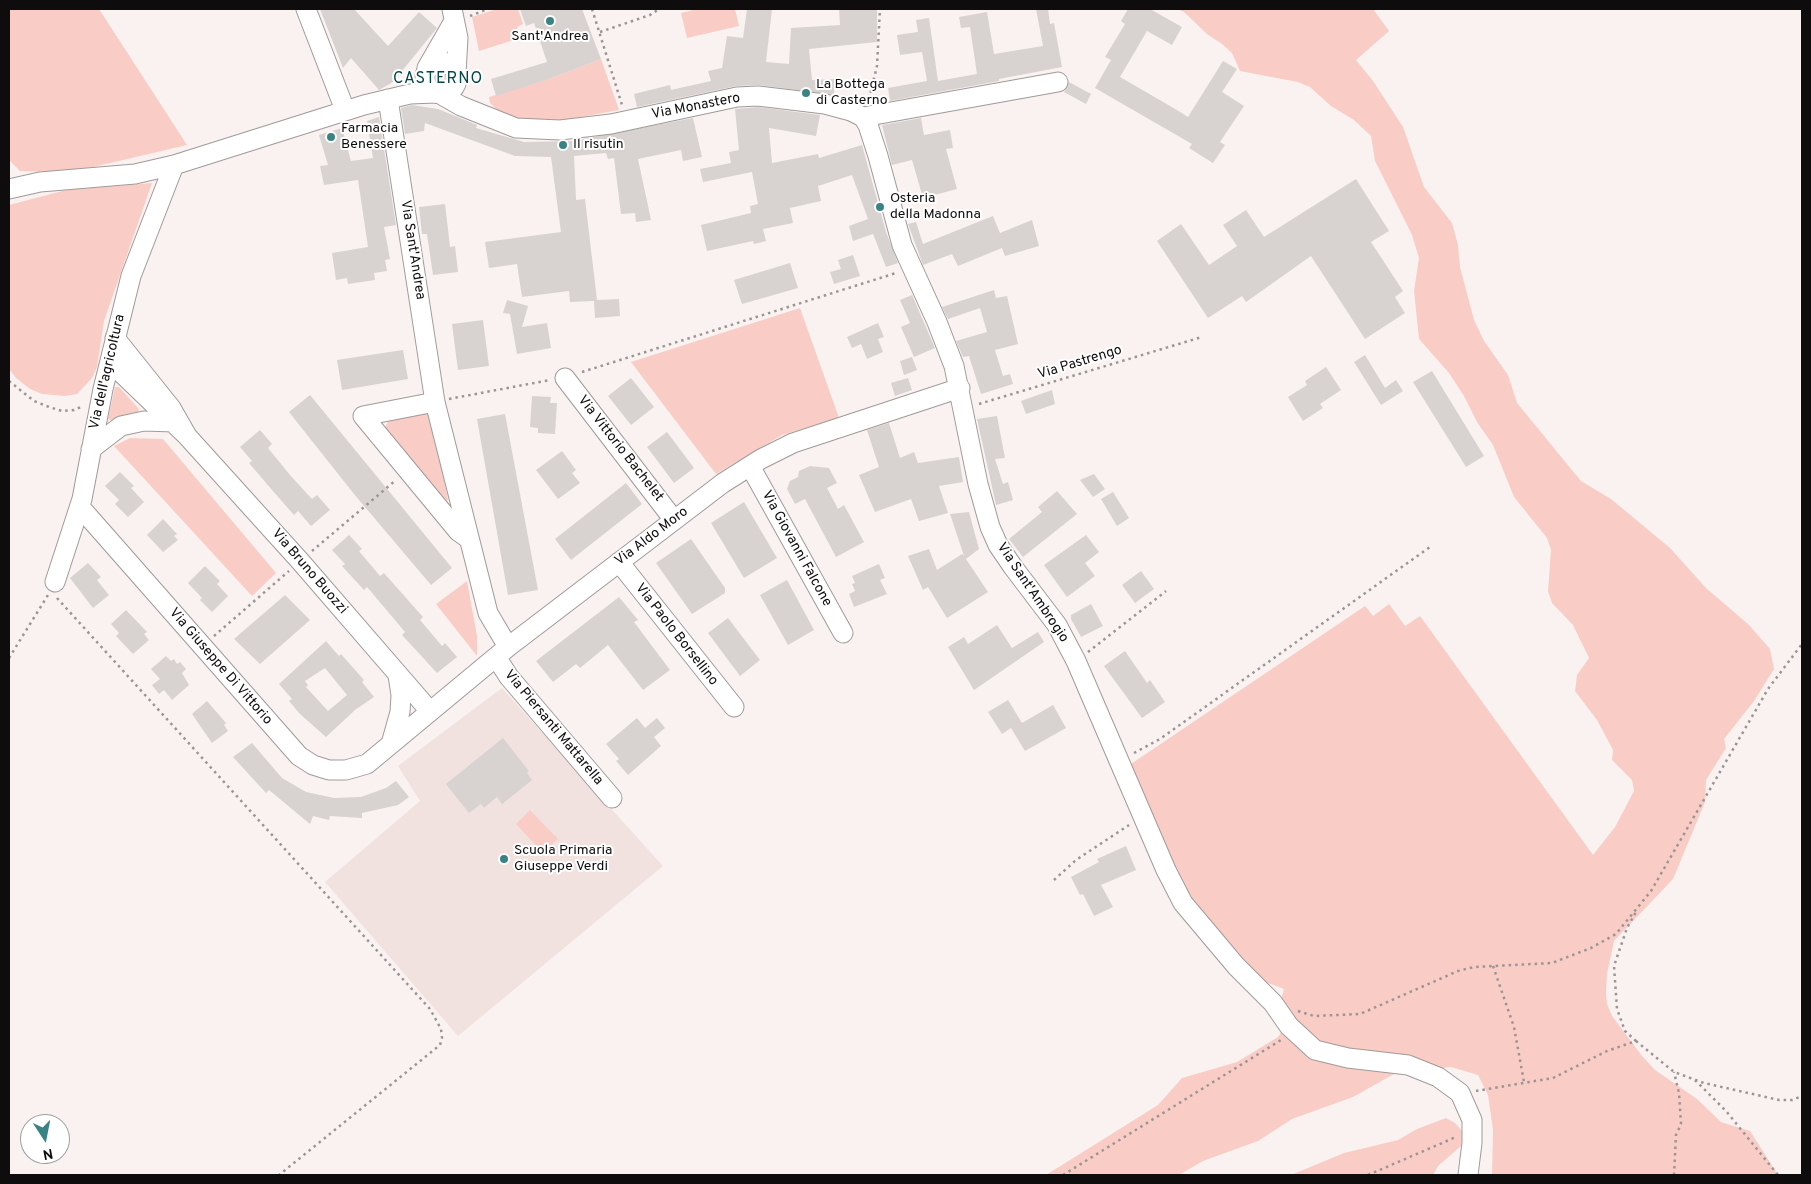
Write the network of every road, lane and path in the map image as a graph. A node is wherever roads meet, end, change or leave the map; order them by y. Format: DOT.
graph roads {
  1 [pos="306,9"];
  2 [pos="488,9"];
  3 [pos="592,9"];
  4 [pos="659,9"];
  5 [pos="880,9"];
  6 [pos="457,16"];
  7 [pos="600,32"];
  8 [pos="426,70"];
  9 [pos="457,76"];
  10 [pos="1058,82"];
  11 [pos="438,94"];
  12 [pos="388,98"];
  13 [pos="345,110"];
  14 [pos="482,113"];
  15 [pos="863,118"];
  16 [pos="627,121"];
  17 [pos="174,165"];
  18 [pos="9,189"];
  19 [pos="912,268"];
  20 [pos="1202,337"];
  21 [pos="115,338"];
  22 [pos="110,362"];
  23 [pos="565,378"];
  24 [pos="9,381"];
  25 [pos="960,388"];
  26 [pos="103,389"];
  27 [pos="435,402"];
  28 [pos="964,409"];
  29 [pos="179,427"];
  30 [pos="92,449"];
  31 [pos="750,466"];
  32 [pos="80,506"];
  33 [pos="674,520"];
  34 [pos="469,539"];
  35 [pos="1430,547"];
  36 [pos="619,562"];
  37 [pos="55,582"];
  38 [pos="1166,591"];
  39 [pos="842,633"];
  40 [pos="1802,644"];
  41 [pos="502,652"];
  42 [pos="9,658"];
  43 [pos="1076,661"];
  44 [pos="398,675"];
  45 [pos="734,708"];
  46 [pos="429,710"];
  47 [pos="387,748"];
  48 [pos="1119,760"];
  49 [pos="612,798"];
  50 [pos="1142,816"];
  51 [pos="1054,880"];
  52 [pos="1638,906"];
  53 [pos="1493,966"];
  54 [pos="1273,1003"];
  55 [pos="1289,1026"];
  56 [pos="1636,1041"];
  57 [pos="1674,1072"];
  58 [pos="1694,1079"];
  59 [pos="1524,1082"];
  60 [pos="1802,1096"];
  61 [pos="1464,1099"];
  62 [pos="1472,1120"];
  63 [pos="279,1175"];
  64 [pos="1063,1175"];
  65 [pos="1368,1175"];
  66 [pos="1468,1175"];
  67 [pos="1674,1175"];
  68 [pos="1778,1175"];
  1 -- 13 [label="street"];
  2 -- 6 [label="path"];
  3 -- 7 [label="path"];
  4 -- 7 [label="path"];
  5 -- 15 [label="path"];
  6 -- 8 [label="street"];
  6 -- 9 [label="street"];
  7 -- 16 [label="path"];
  8 -- 9 [label="street"];
  8 -- 11 [label="street"];
  8 -- 12 [label="street"];
  9 -- 11 [label="street"];
  9 -- 14 [label="street"];
  10 -- 15 [label="street"];
  11 -- 12 [label="street"];
  11 -- 14 [label="street, Via Monastero"];
  12 -- 13 [label="street"];
  12 -- 27 [label="street, Via Sant'Andrea"];
  13 -- 17 [label="street"];
  14 -- 16 [label="street, Via Monastero"];
  15 -- 16 [label="street, Via Monastero"];
  15 -- 19 [label="street, Via Sant'Ambrogio"];
  17 -- 18 [label="street"];
  17 -- 21 [label="street, Via dell'agricoltura"];
  19 -- 23 [label="path"];
  19 -- 25 [label="street, Via Sant'Ambrogio"];
  20 -- 28 [label="path, Via Pastrengo"];
  21 -- 22 [label="street, Via dell'agricoltura"];
  21 -- 29 [label="street, Via Bruno Buozzi"];
  22 -- 26 [label="street, Via dell'agricoltura"];
  22 -- 29 [label="street, Via Bruno Buozzi"];
  23 -- 27 [label="path"];
  23 -- 33 [label="street, Via Vittorio Bachelet"];
  24 -- 26 [label="path"];
  25 -- 28 [label="street, Via Sant'Ambrogio"];
  25 -- 31 [label="street, Via Aldo Moro"];
  26 -- 30 [label="street, Via dell'agricoltura"];
  27 -- 34 [label="street, Via Sant'Andrea"];
  27 -- 34 [label="street"];
  28 -- 43 [label="street, Via Sant'Ambrogio"];
  29 -- 30 [label="street"];
  29 -- 44 [label="street, Via Bruno Buozzi"];
  30 -- 32 [label="street, Via dell'agricoltura"];
  31 -- 33 [label="street, Via Aldo Moro"];
  31 -- 39 [label="street, Via Giovanni Falcone"];
  32 -- 37 [label="street, Via dell'agricoltura"];
  32 -- 47 [label="street, Via Giuseppe Di Vittorio"];
  33 -- 36 [label="street, Via Aldo Moro"];
  34 -- 41 [label="street, Via Sant'Andrea"];
  35 -- 48 [label="path"];
  36 -- 41 [label="street, Via Aldo Moro"];
  36 -- 45 [label="street, Via Paolo Borsellino"];
  38 -- 43 [label="path"];
  40 -- 52 [label="path"];
  41 -- 46 [label="street, Via Aldo Moro"];
  41 -- 49 [label="street, Via Piersanti Mattarella"];
  42 -- 63 [label="path"];
  43 -- 48 [label="street, Via Sant'Ambrogio"];
  44 -- 46 [label="street, Via Bruno Buozzi"];
  44 -- 47 [label="street"];
  46 -- 47 [label="street, Via Aldo Moro"];
  48 -- 50 [label="street, Via Sant'Ambrogio"];
  50 -- 51 [label="path"];
  50 -- 54 [label="street, Via Sant'Ambrogio"];
  52 -- 53 [label="path"];
  52 -- 56 [label="path"];
  53 -- 54 [label="path"];
  53 -- 59 [label="path"];
  54 -- 55 [label="street, Via Sant'Ambrogio"];
  55 -- 61 [label="street, Via Sant'Ambrogio"];
  55 -- 64 [label="path"];
  56 -- 57 [label="path"];
  56 -- 59 [label="path"];
  57 -- 58 [label="path"];
  57 -- 67 [label="path"];
  58 -- 60 [label="path"];
  58 -- 68 [label="path"];
  59 -- 61 [label="path"];
  61 -- 62 [label="street"];
  62 -- 65 [label="path"];
  62 -- 66 [label="street"];
}
